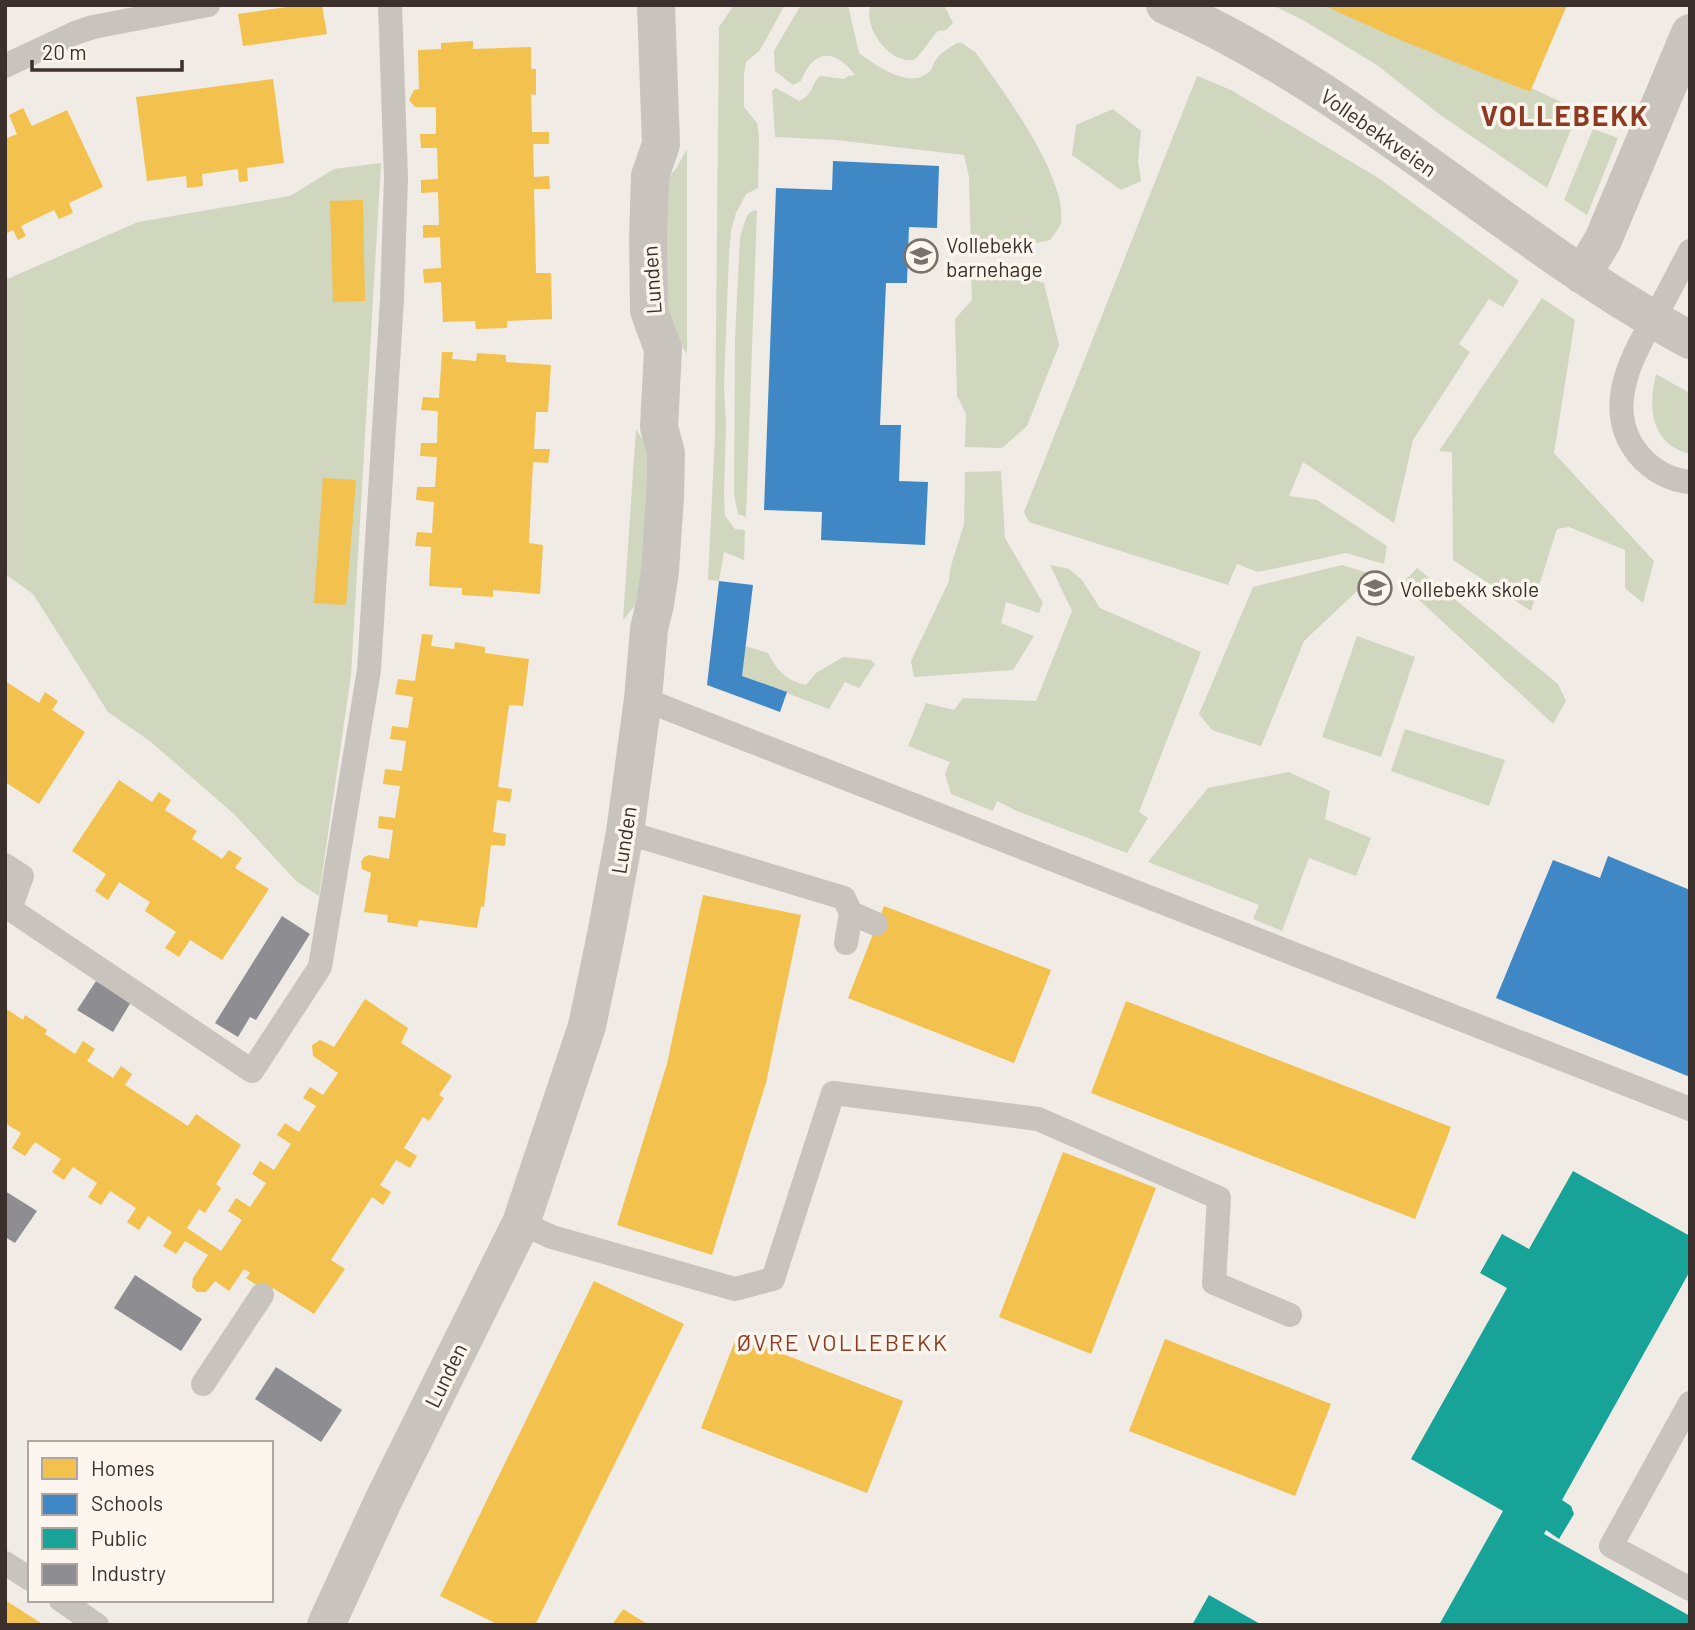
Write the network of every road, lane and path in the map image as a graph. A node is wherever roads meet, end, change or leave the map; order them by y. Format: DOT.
graph roads {
  1 [pos="208,5"];
  2 [pos="390,5"];
  3 [pos="656,5"];
  4 [pos="1165,5"];
  5 [pos="1690,33"];
  6 [pos="5,66"];
  7 [pos="1690,251"];
  8 [pos="1582,275"];
  9 [pos="1653,320"];
  10 [pos="1690,340"];
  11 [pos="1690,482"];
  12 [pos="643,699"];
  13 [pos="625,832"];
  14 [pos="5,864"];
  15 [pos="7,913"];
  16 [pos="851,913"];
  17 [pos="876,924"];
  18 [pos="846,943"];
  19 [pos="1690,1109"];
  20 [pos="521,1223"];
  21 [pos="262,1295"];
  22 [pos="1290,1315"];
  23 [pos="203,1384"];
  24 [pos="1690,1404"];
  25 [pos="5,1563"];
  26 [pos="28,1578"];
  27 [pos="1690,1589"];
  28 [pos="64,1602"];
  29 [pos="97,1625"];
  30 [pos="326,1625"];
  1 -- 6 [label="lane"];
  2 -- 15 [label="lane"];
  3 -- 12 [label="street, Lunden"];
  4 -- 8 [label="street, Vollebekkveien"];
  5 -- 8 [label="street"];
  7 -- 9 [label="lane"];
  8 -- 9 [label="street, Vollebekkveien"];
  9 -- 10 [label="street, Vollebekkveien"];
  9 -- 11 [label="lane"];
  12 -- 13 [label="street, Lunden"];
  12 -- 19 [label="lane"];
  13 -- 16 [label="lane"];
  13 -- 20 [label="street, Lunden"];
  14 -- 15 [label="lane"];
  16 -- 17 [label="lane"];
  16 -- 18 [label="lane"];
  20 -- 22 [label="lane"];
  20 -- 30 [label="street, Lunden"];
  21 -- 23 [label="lane"];
  24 -- 27 [label="lane"];
  25 -- 26 [label="lane"];
  28 -- 29 [label="lane"];
}
